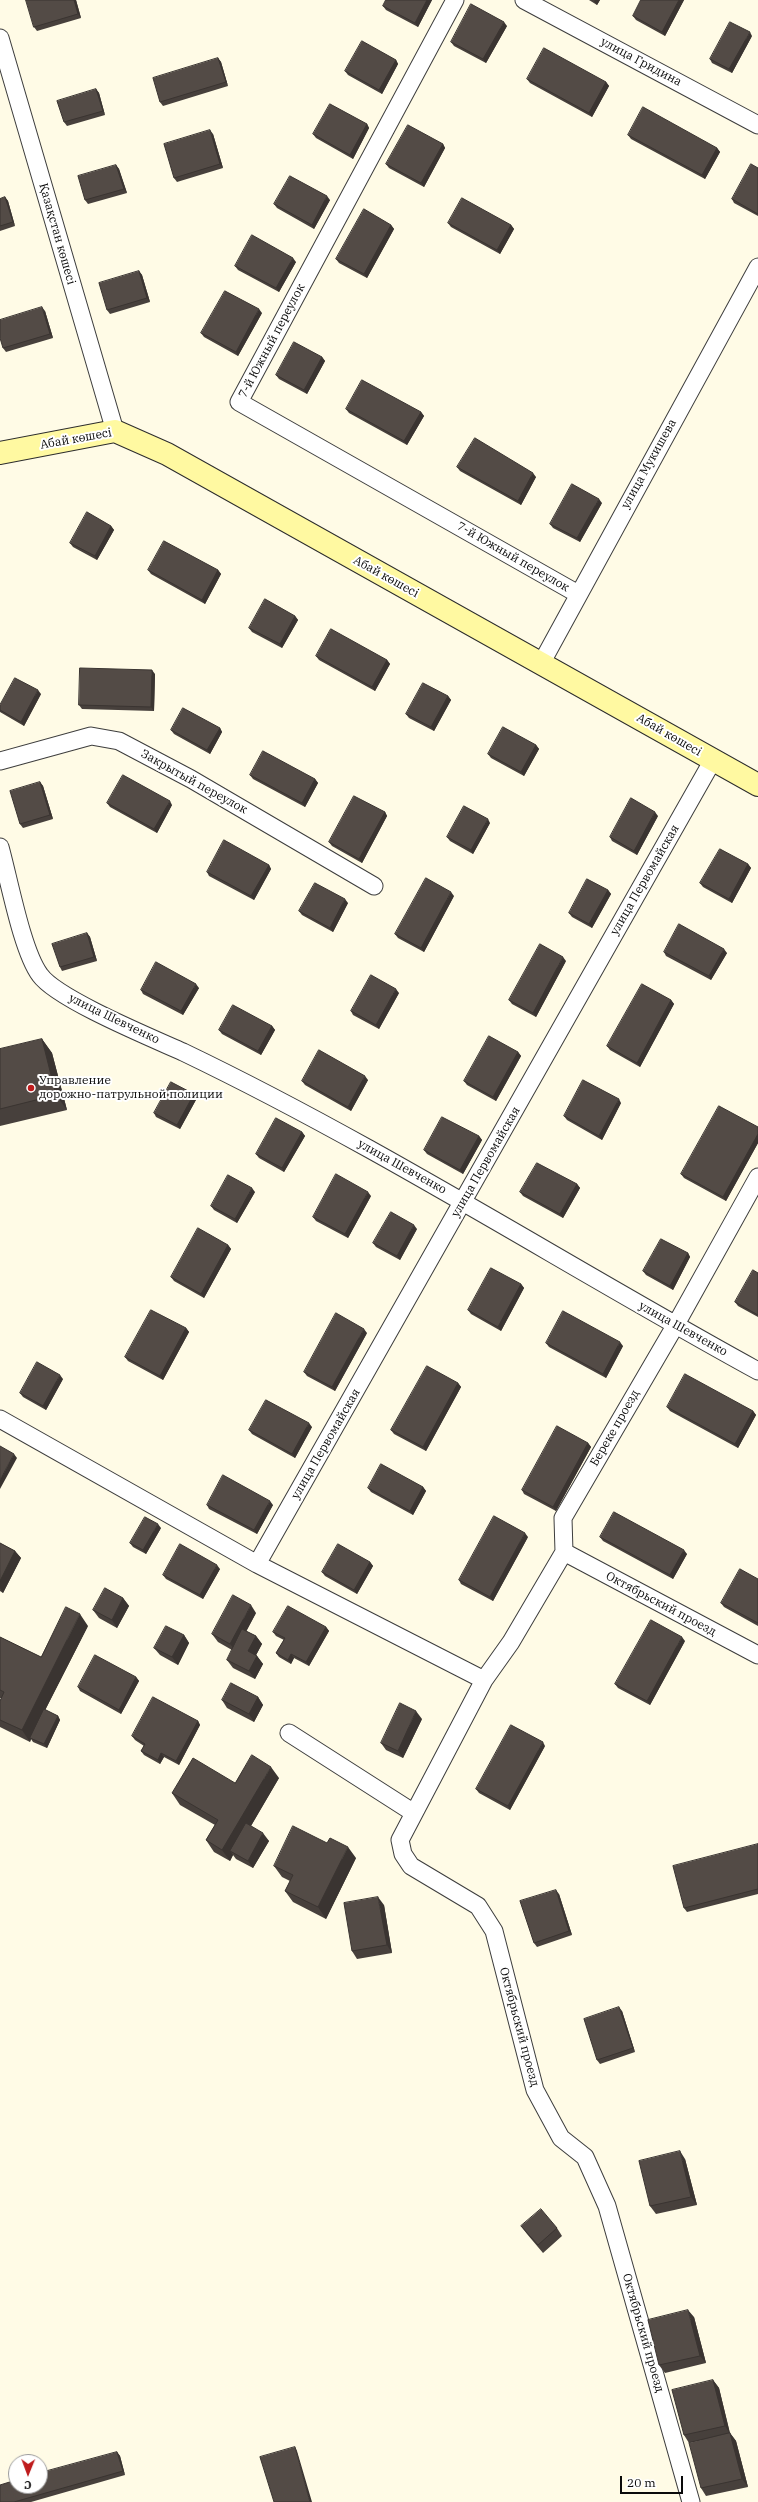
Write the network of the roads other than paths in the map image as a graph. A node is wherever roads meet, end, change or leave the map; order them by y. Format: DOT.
graph roads {
  1 [pos="455,0"];
  2 [pos="524,0"];
  3 [pos="0,38"];
  4 [pos="758,125"];
  5 [pos="758,267"];
  6 [pos="114,431"];
  7 [pos="0,453"];
  8 [pos="578,594"];
  9 [pos="542,662"];
  10 [pos="713,760"];
  11 [pos="0,761"];
  12 [pos="758,785"];
  13 [pos="0,847"];
  14 [pos="374,886"];
  15 [pos="758,1177"];
  16 [pos="464,1201"];
  17 [pos="675,1326"];
  18 [pos="758,1371"];
  19 [pos="0,1420"];
  20 [pos="564,1552"];
  21 [pos="257,1564"];
  22 [pos="758,1655"];
  23 [pos="484,1680"];
  24 [pos="289,1733"];
  25 [pos="414,1813"];
  26 [pos="691,2502"];
  1 -- 8 [label="street, 7-й Южный переулок"];
  2 -- 4 [label="street, улица Гридина"];
  3 -- 6 [label="street, Қазақстан көшесі"];
  5 -- 8 [label="street, улица Мукишева"];
  6 -- 7 [label="street, Абай көшесі"];
  6 -- 9 [label="street, Абай көшесі"];
  8 -- 9 [label="street, улица Мукишева"];
  9 -- 10 [label="street, Абай көшесі"];
  10 -- 12 [label="street, Абай көшесі"];
  10 -- 16 [label="street, улица Первомайская"];
  11 -- 14 [label="street, Закрытый переулок"];
  13 -- 16 [label="street, улица Шевченко"];
  15 -- 17 [label="street, Береке проезд"];
  16 -- 17 [label="street, улица Шевченко"];
  16 -- 21 [label="street, улица Первомайская"];
  17 -- 18 [label="street, улица Шевченко"];
  17 -- 20 [label="street, Береке проезд"];
  19 -- 21 [label="street"];
  20 -- 22 [label="street, Октябрьский проезд"];
  20 -- 23 [label="street"];
  21 -- 23 [label="street"];
  23 -- 25 [label="street, Октябрьский проезд"];
  24 -- 25 [label="street"];
  25 -- 26 [label="street, Октябрьский проезд"];
}
